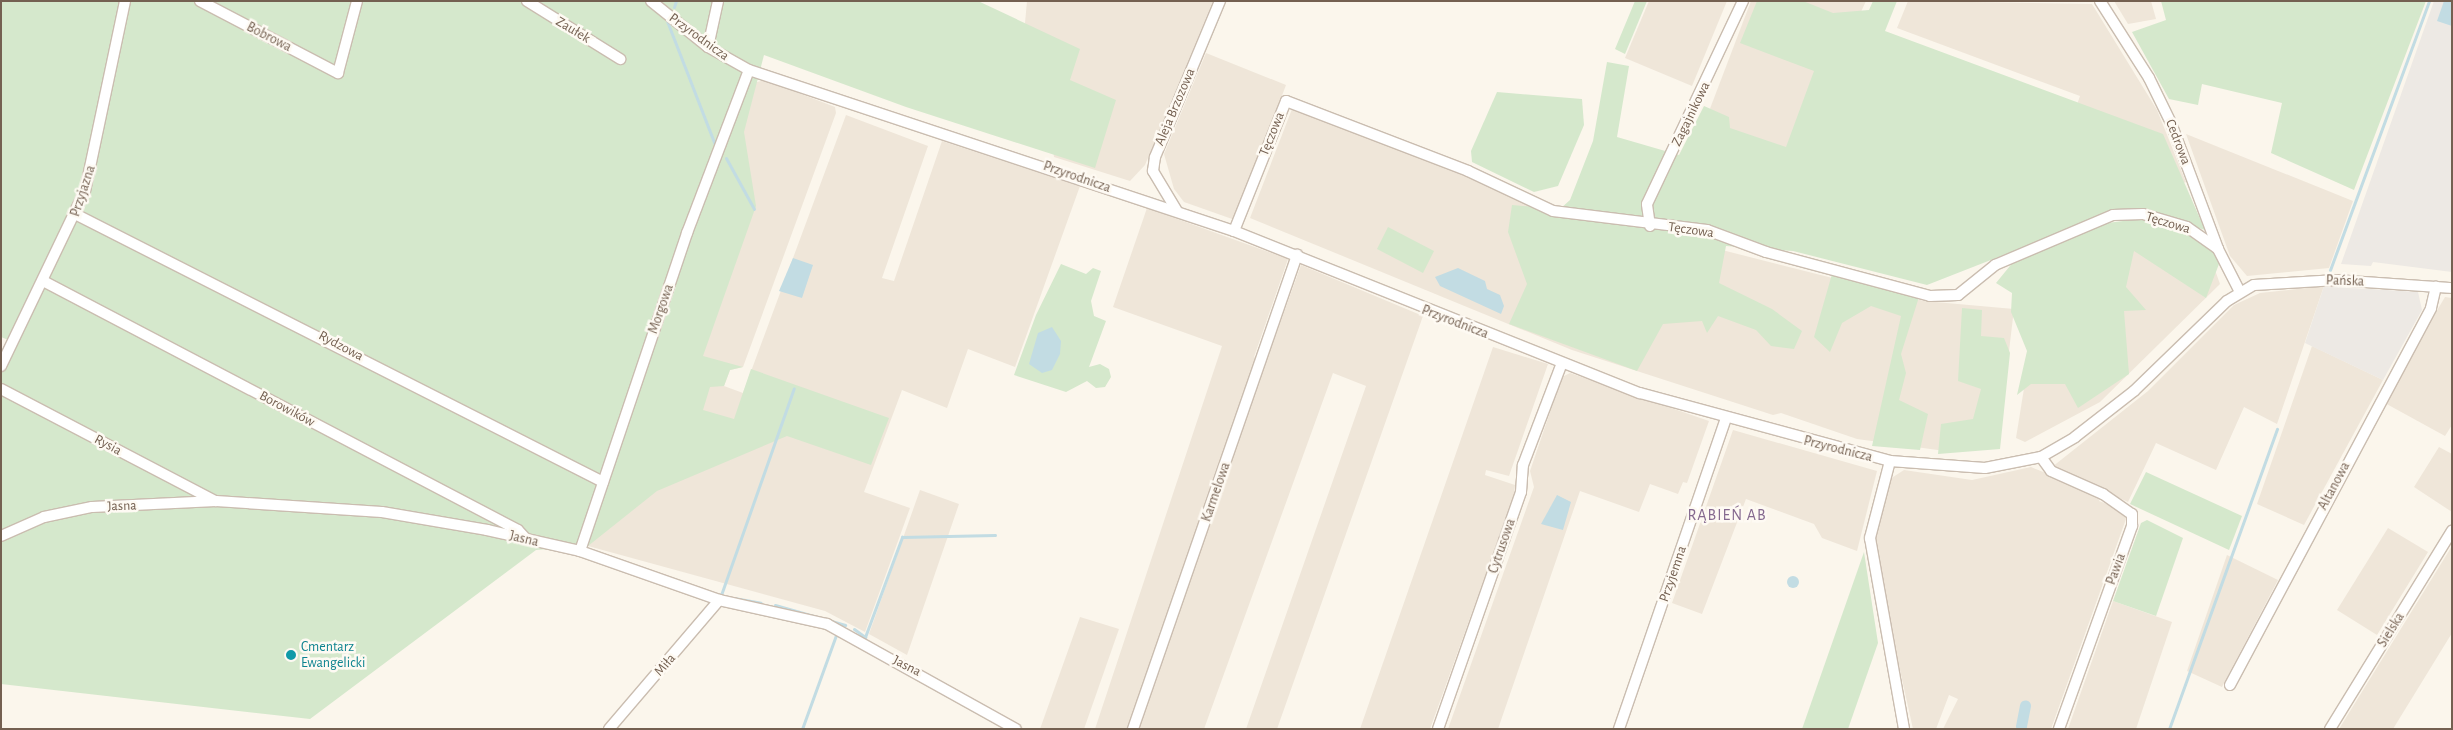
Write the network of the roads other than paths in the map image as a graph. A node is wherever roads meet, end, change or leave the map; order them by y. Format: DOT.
graph roads {
  1 [pos="125,1"];
  2 [pos="200,1"];
  3 [pos="357,1"];
  4 [pos="527,1"];
  5 [pos="650,1"];
  6 [pos="718,1"];
  7 [pos="1220,1"];
  8 [pos="1743,1"];
  9 [pos="2100,1"];
  10 [pos="708,47"];
  11 [pos="620,59"];
  12 [pos="749,70"];
  13 [pos="1177,211"];
  14 [pos="77,215"];
  15 [pos="1650,226"];
  16 [pos="1234,230"];
  17 [pos="2218,250"];
  18 [pos="1297,255"];
  19 [pos="45,282"];
  20 [pos="2436,287"];
  21 [pos="2452,288"];
  22 [pos="2239,290"];
  23 [pos="1562,363"];
  24 [pos="1,366"];
  25 [pos="1,389"];
  26 [pos="1726,418"];
  27 [pos="2041,456"];
  28 [pos="1890,461"];
  29 [pos="603,482"];
  30 [pos="216,502"];
  31 [pos="2452,531"];
  32 [pos="1,536"];
  33 [pos="526,539"];
  34 [pos="580,551"];
  35 [pos="719,600"];
  36 [pos="2230,685"];
  37 [pos="609,729"];
  38 [pos="1016,729"];
  39 [pos="1133,729"];
  40 [pos="1438,729"];
  41 [pos="1619,729"];
  42 [pos="1904,729"];
  43 [pos="2059,729"];
  44 [pos="2330,729"];
  1 -- 14 [label="street, Przyjazna"];
  2 -- 3 [label="street, Bobrowa"];
  4 -- 11 [label="street, Zaułek"];
  5 -- 10 [label="street, Przyrodnicza"];
  6 -- 10 [label="street"];
  7 -- 13 [label="street, Aleja Brzozowa"];
  8 -- 15 [label="street, Zagajnikowa"];
  9 -- 17 [label="street, Cedrowa"];
  10 -- 12 [label="street, Przyrodnicza"];
  12 -- 13 [label="street, Przyrodnicza"];
  12 -- 29 [label="street, Morgowa"];
  13 -- 16 [label="street, Przyrodnicza"];
  14 -- 19 [label="street, Przyjazna"];
  14 -- 29 [label="street, Rydzowa"];
  15 -- 16 [label="street, Tęczowa"];
  15 -- 17 [label="street, Tęczowa"];
  16 -- 18 [label="street, Przyrodnicza"];
  17 -- 22 [label="street, Cedrowa"];
  18 -- 23 [label="street, Przyrodnicza"];
  18 -- 39 [label="street, Karmelowa"];
  19 -- 24 [label="street, Przyjazna"];
  19 -- 33 [label="street, Borowików"];
  20 -- 21 [label="street, Pańska"];
  20 -- 22 [label="street, Pańska"];
  20 -- 36 [label="street, Altanowa"];
  22 -- 27 [label="street, Przyrodnicza"];
  23 -- 26 [label="street, Przyrodnicza"];
  23 -- 40 [label="street, Cytrusowa"];
  25 -- 30 [label="street, Rysia"];
  26 -- 28 [label="street, Przyrodnicza"];
  26 -- 41 [label="street, Przyjemna"];
  27 -- 28 [label="street, Przyrodnicza"];
  27 -- 43 [label="street, Pawia"];
  28 -- 42 [label="street"];
  29 -- 34 [label="street, Morgowa"];
  30 -- 32 [label="street, Jasna"];
  30 -- 33 [label="street, Jasna"];
  31 -- 44 [label="street, Sielska"];
  33 -- 34 [label="street, Jasna"];
  34 -- 35 [label="street, Jasna"];
  35 -- 37 [label="street, Miła"];
  35 -- 38 [label="street, Jasna"];
}
